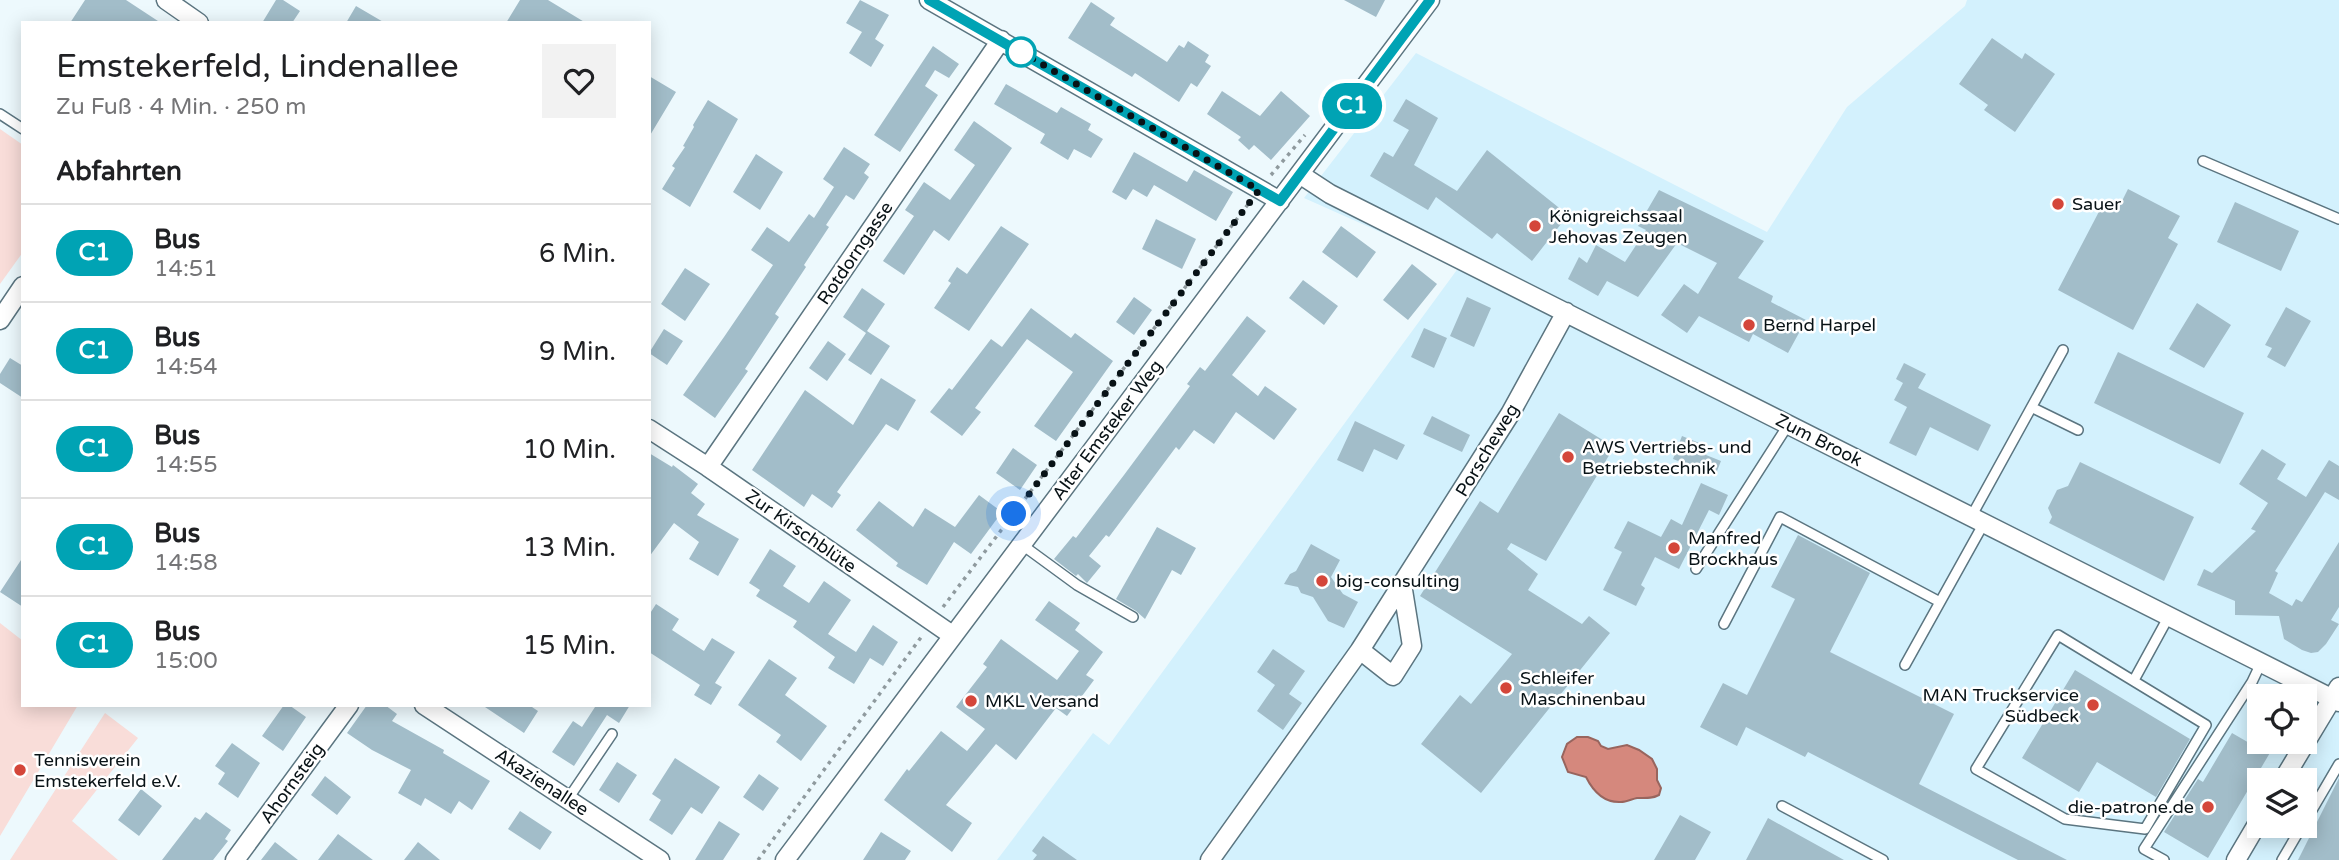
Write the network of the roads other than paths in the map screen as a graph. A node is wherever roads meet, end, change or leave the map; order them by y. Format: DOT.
graph roads {
  1 [pos="166,0"];
  2 [pos="929,0"];
  3 [pos="1430,0"];
  4 [pos="189,20"];
  5 [pos="1001,40"];
  6 [pos="0,114"];
  7 [pos="21,128"];
  8 [pos="2203,161"];
  9 [pos="1301,175"];
  10 [pos="1280,201"];
  11 [pos="2339,219"];
  12 [pos="21,289"];
  13 [pos="1566,313"];
  14 [pos="0,320"];
  15 [pos="2063,350"];
  16 [pos="2033,408"];
  17 [pos="1788,425"];
  18 [pos="651,430"];
  19 [pos="2078,430"];
  20 [pos="708,467"];
  21 [pos="1978,520"];
  22 [pos="1021,544"];
  23 [pos="1696,569"];
  24 [pos="1402,584"];
  25 [pos="1940,602"];
  26 [pos="2169,616"];
  27 [pos="1133,617"];
  28 [pos="1724,624"];
  29 [pos="952,635"];
  30 [pos="1360,650"];
  31 [pos="2261,663"];
  32 [pos="1905,665"];
  33 [pos="2134,681"];
  34 [pos="2337,696"];
  35 [pos="348,707"];
  36 [pos="427,707"];
  37 [pos="612,734"];
  38 [pos="2339,764"];
  39 [pos="2291,768"];
  40 [pos="568,799"];
  41 [pos="2317,801"];
  42 [pos="1782,806"];
  43 [pos="2249,838"];
  44 [pos="2295,838"];
  45 [pos="235,860"];
  46 [pos="660,860"];
  47 [pos="785,860"];
  48 [pos="1210,860"];
  49 [pos="1883,860"];
  50 [pos="2164,860"];
  51 [pos="2236,860"];
  52 [pos="2282,860"];
  1 -- 4 [label="street"];
  2 -- 5 [label="street"];
  3 -- 9 [label="street, Alter Emsteker Weg"];
  5 -- 10 [label="street"];
  5 -- 20 [label="street, Rotdorngasse"];
  6 -- 7 [label="lane"];
  8 -- 11 [label="lane"];
  9 -- 10 [label="street, Alter Emsteker Weg"];
  9 -- 13 [label="street, Zum Brook"];
  10 -- 22 [label="street, Alter Emsteker Weg"];
  12 -- 14 [label="street"];
  13 -- 17 [label="street, Zum Brook"];
  13 -- 24 [label="street, Porscheweg"];
  15 -- 16 [label="lane"];
  16 -- 19 [label="lane"];
  16 -- 21 [label="lane"];
  17 -- 21 [label="street, Zum Brook"];
  17 -- 23 [label="lane"];
  18 -- 20 [label="street, Zur Kirschblüte"];
  20 -- 29 [label="street, Zur Kirschblüte"];
  21 -- 25 [label="lane"];
  21 -- 26 [label="street, Zum Brook"];
  22 -- 27 [label="lane"];
  22 -- 29 [label="street, Alter Emsteker Weg"];
  24 -- 30 [label="street, Porscheweg"];
  24 -- 30 [label="street"];
  25 -- 28 [label="lane"];
  25 -- 32 [label="lane"];
  26 -- 31 [label="street, Zum Brook"];
  26 -- 33 [label="lane"];
  29 -- 47 [label="street, Alter Emsteker Weg"];
  30 -- 48 [label="street, Porscheweg"];
  31 -- 34 [label="street, Zum Brook"];
  31 -- 50 [label="lane"];
  33 -- 33 [label="lane"];
  34 -- 39 [label="street"];
  35 -- 45 [label="street, Ahornsteig"];
  36 -- 40 [label="street, Akazienallee"];
  37 -- 40 [label="lane"];
  38 -- 41 [label="lane"];
  40 -- 46 [label="street, Akazienallee"];
  42 -- 49 [label="lane"];
  43 -- 51 [label="street"];
  44 -- 52 [label="lane"];
}
